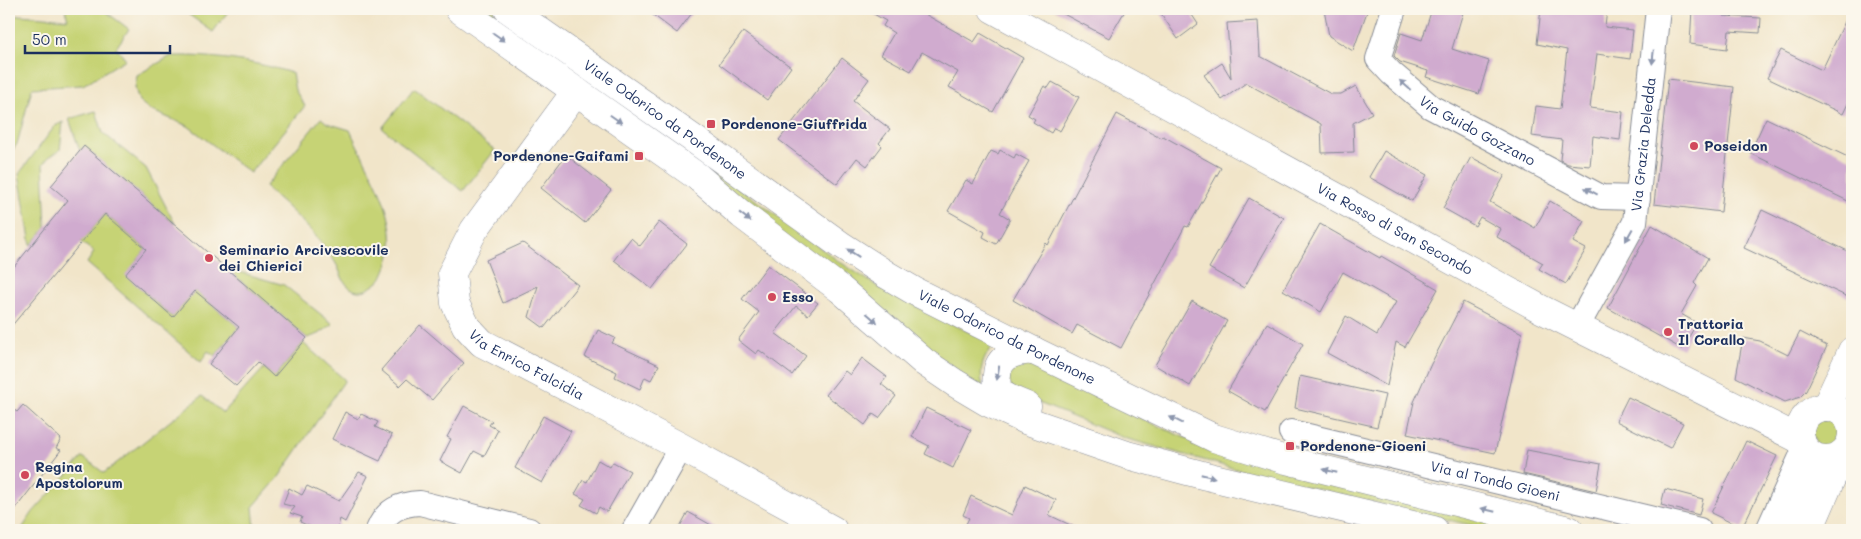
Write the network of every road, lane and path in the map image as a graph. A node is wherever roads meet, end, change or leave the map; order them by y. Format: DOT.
graph roads {
  1 [pos="459,9"];
  2 [pos="508,9"];
  3 [pos="538,9"];
  4 [pos="993,9"];
  5 [pos="1394,9"];
  6 [pos="1658,9"];
  7 [pos="576,90"];
  8 [pos="695,140"];
  9 [pos="1638,198"];
  10 [pos="1578,327"];
  11 [pos="1034,351"];
  12 [pos="1852,351"];
  13 [pos="1826,407"];
  14 [pos="1291,432"];
  15 [pos="681,447"];
  16 [pos="1805,447"];
  17 [pos="1842,454"];
  18 [pos="1127,455"];
  19 [pos="378,530"];
  20 [pos="528,530"];
  21 [pos="634,530"];
  22 [pos="833,530"];
  23 [pos="1434,530"];
  24 [pos="1569,530"];
  25 [pos="1699,530"];
  26 [pos="1768,530"];
  27 [pos="1793,530"];
  28 [pos="1808,530"];
  1 -- 7 [label="main road, Viale Odorico da Pordenone, one-way"];
  2 -- 8 [label="main road, Viale Odorico da Pordenone"];
  3 -- 8 [label="main road"];
  4 -- 10 [label="main road, Via Rosso di San Secondo"];
  9 -- 5 [label="street, Via Guido Gozzano, one-way"];
  6 -- 9 [label="street, Via Grazia Deledda, one-way"];
  7 -- 15 [label="main road, Via Enrico Falcidia"];
  7 -- 18 [label="main road, Viale Odorico da Pordenone, one-way"];
  11 -- 8 [label="main road, Viale Odorico da Pordenone, one-way"];
  9 -- 10 [label="street, Via Grazia Deledda, one-way"];
  10 -- 16 [label="main road, Via Rosso di San Secondo"];
  11 -- 18 [label="main road, one-way"];
  24 -- 11 [label="main road, Viale Odorico da Pordenone, one-way"];
  12 -- 13 [label="main road"];
  13 -- 16 [label="main road"];
  13 -- 17 [label="main road"];
  14 -- 25 [label="street, Via al Tondo Gioeni"];
  15 -- 21 [label="street"];
  15 -- 22 [label="main road, Via Enrico Falcidia"];
  16 -- 17 [label="main road"];
  16 -- 26 [label="street"];
  16 -- 27 [label="street"];
  17 -- 28 [label="main road"];
  18 -- 23 [label="main road, Viale Odorico da Pordenone, one-way"];
  19 -- 20 [label="street"];
}
